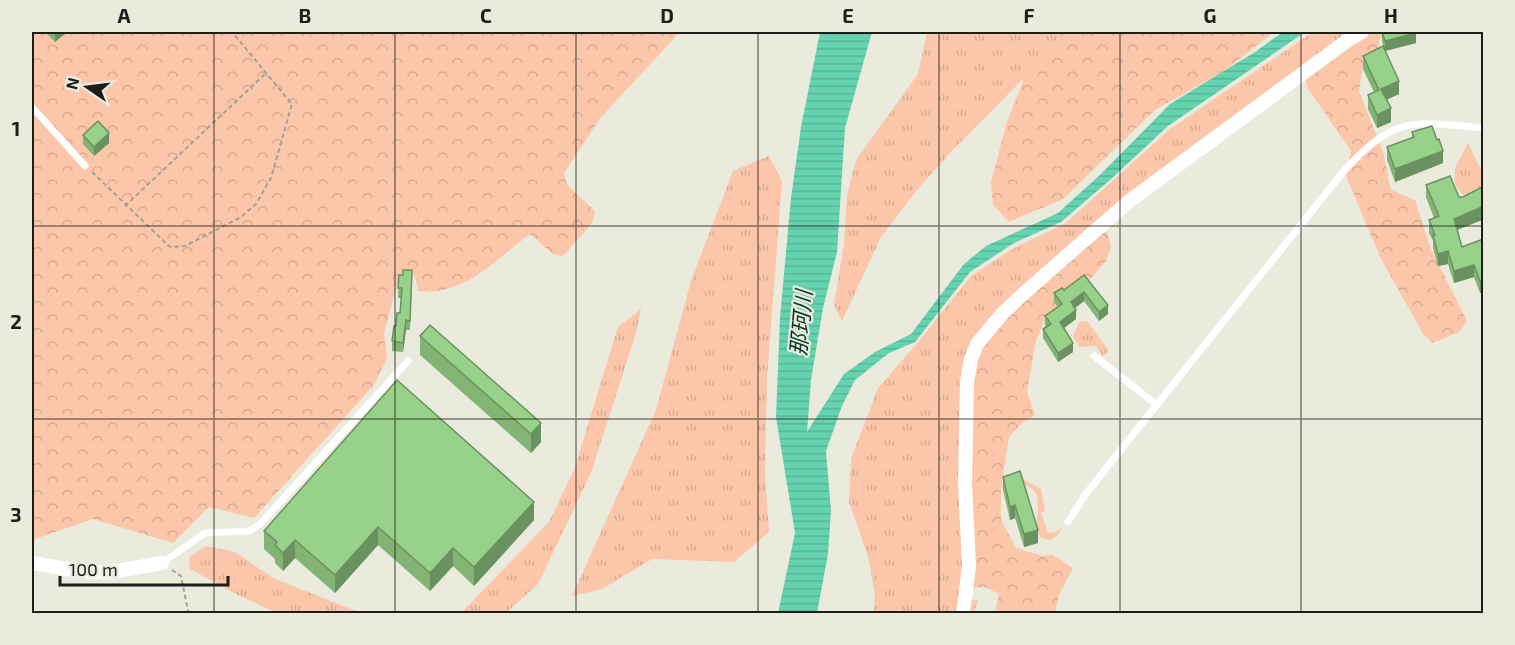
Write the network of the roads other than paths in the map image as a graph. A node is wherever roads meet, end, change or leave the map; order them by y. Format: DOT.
graph roads {
  1 [pos="1362,32"];
  2 [pos="32,107"];
  3 [pos="1484,128"];
  4 [pos="85,166"];
  5 [pos="1094,356"];
  6 [pos="408,361"];
  7 [pos="1157,405"];
  8 [pos="1068,522"];
  9 [pos="32,563"];
  10 [pos="162,563"];
  11 [pos="963,614"];
  1 -- 11 [label="street"];
  2 -- 4 [label="lane"];
  3 -- 7 [label="lane"];
  5 -- 7 [label="lane"];
  6 -- 10 [label="lane"];
  7 -- 8 [label="lane"];
  9 -- 10 [label="street"];
}
